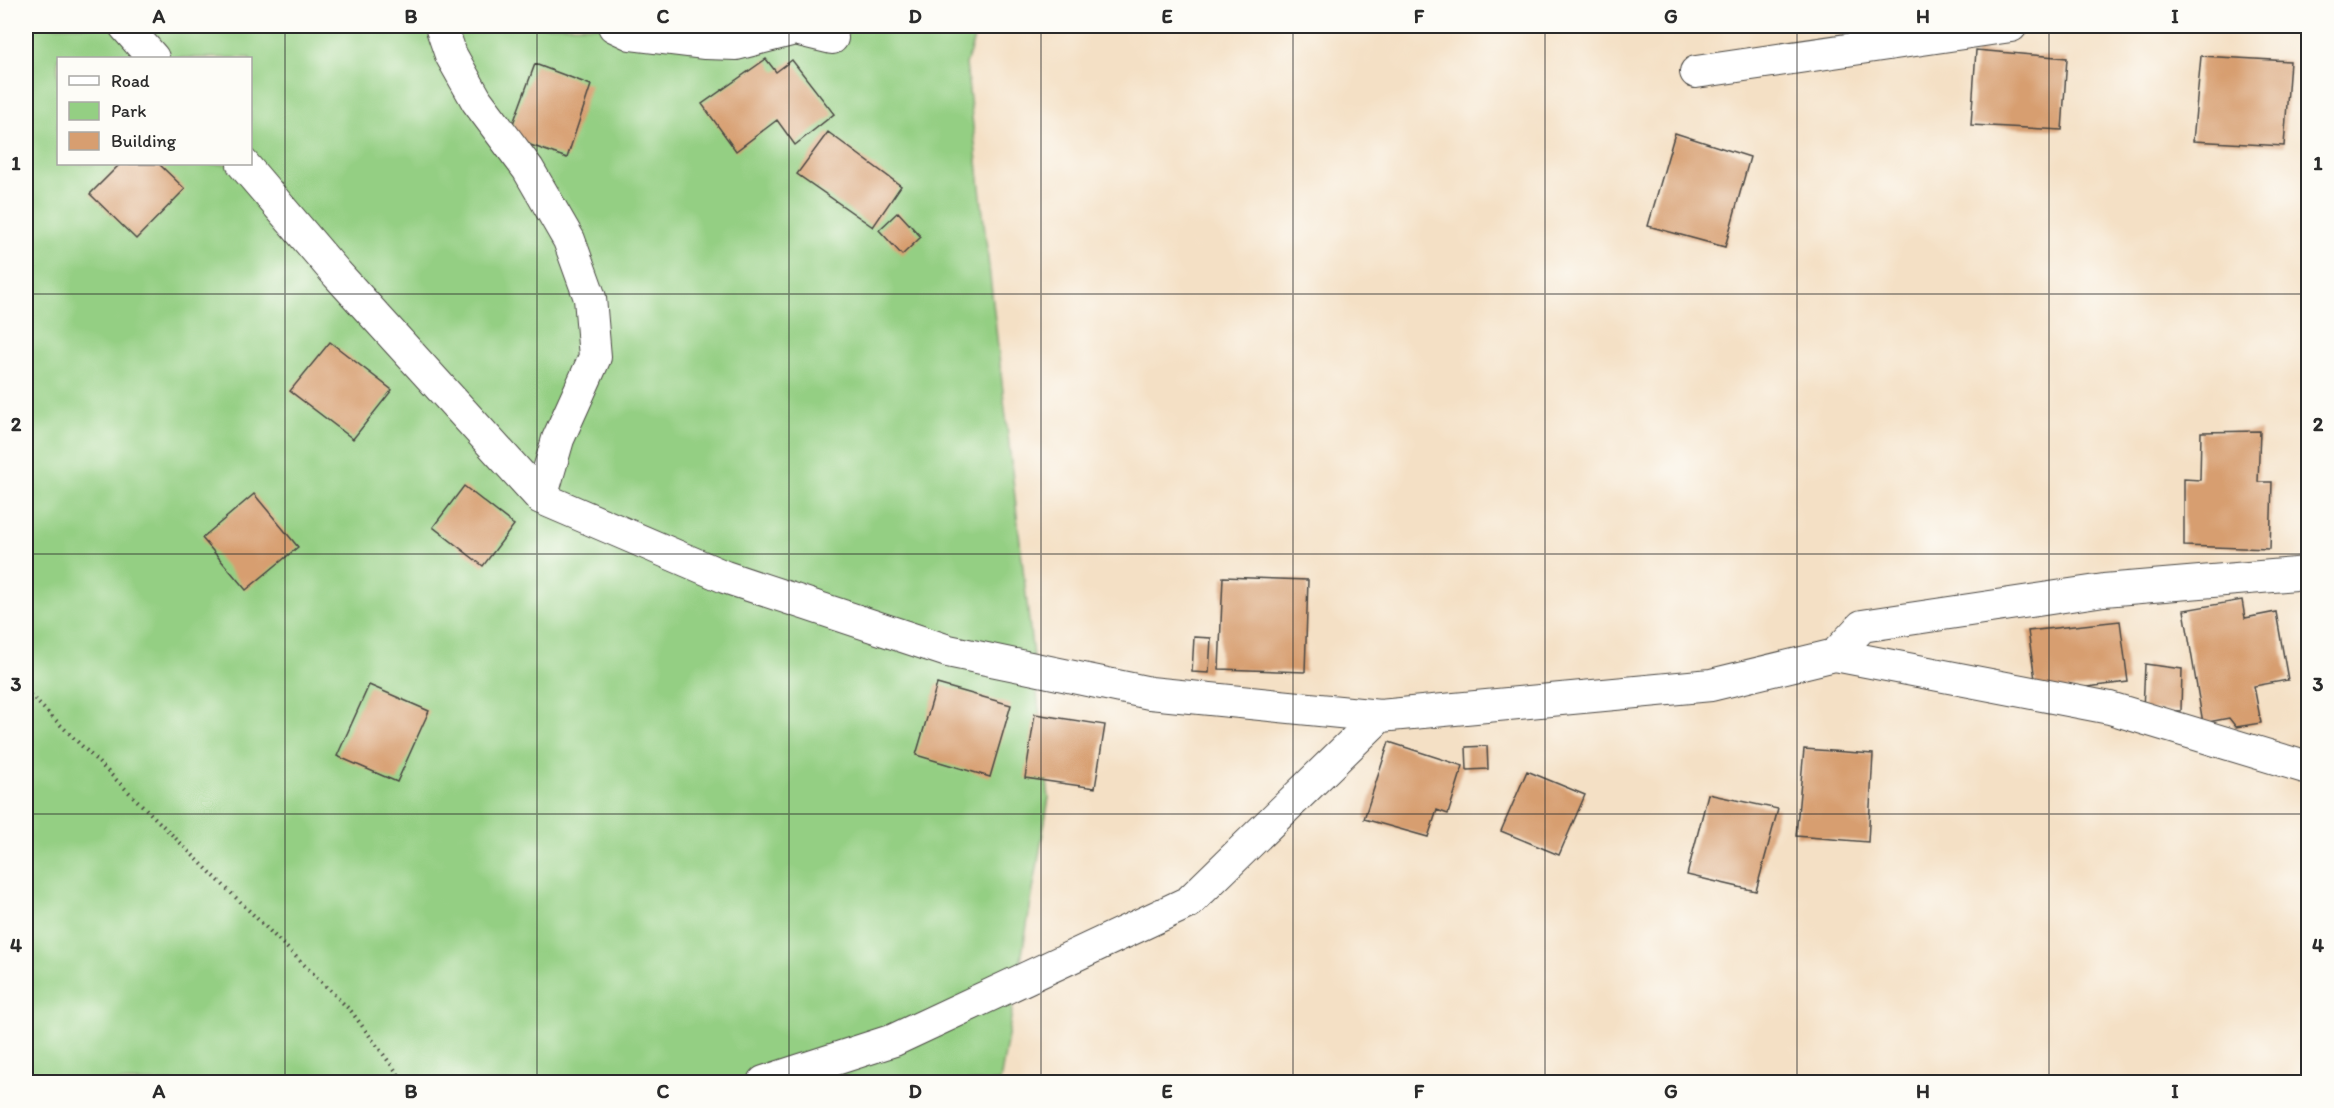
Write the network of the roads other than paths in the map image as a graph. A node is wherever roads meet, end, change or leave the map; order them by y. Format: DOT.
graph roads {
  1 [pos="125,26"];
  2 [pos="441,26"];
  3 [pos="614,26"];
  4 [pos="2010,26"];
  5 [pos="832,38"];
  6 [pos="152,57"];
  7 [pos="1696,72"];
  8 [pos="244,165"];
  9 [pos="541,498"];
  10 [pos="2308,573"];
  11 [pos="1835,655"];
  12 [pos="1380,716"];
  13 [pos="2308,768"];
  14 [pos="764,1083"];
  1 -- 6 [label="street"];
  2 -- 9 [label="street"];
  3 -- 5 [label="street"];
  4 -- 7 [label="street"];
  8 -- 9 [label="street"];
  9 -- 12 [label="street"];
  10 -- 11 [label="street"];
  11 -- 12 [label="street"];
  11 -- 13 [label="street"];
  12 -- 14 [label="street"];
}
